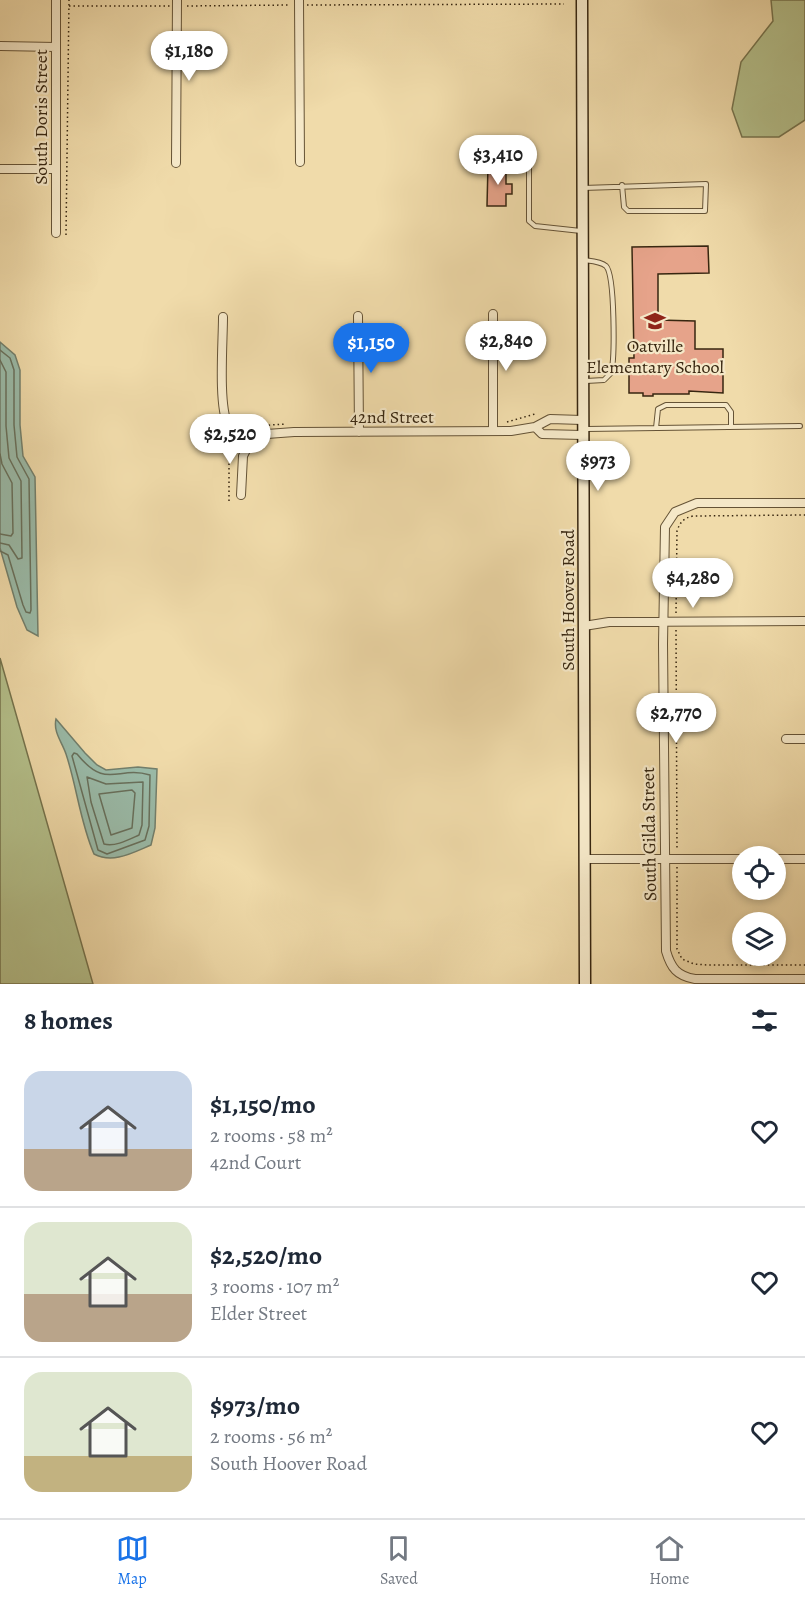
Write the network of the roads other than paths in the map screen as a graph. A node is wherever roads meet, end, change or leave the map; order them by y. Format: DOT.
graph roads {
  1 [pos="56,0"];
  2 [pos="582,0"];
  3 [pos="299,2"];
  4 [pos="177,3"];
  5 [pos="0,46"];
  6 [pos="56,47"];
  7 [pos="528,156"];
  8 [pos="300,162"];
  9 [pos="176,163"];
  10 [pos="0,169"];
  11 [pos="56,169"];
  12 [pos="622,185"];
  13 [pos="582,188"];
  14 [pos="582,231"];
  15 [pos="56,233"];
  16 [pos="582,260"];
  17 [pos="493,314"];
  18 [pos="358,316"];
  19 [pos="223,317"];
  20 [pos="582,381"];
  21 [pos="800,426"];
  22 [pos="535,427"];
  23 [pos="731,427"];
  24 [pos="582,428"];
  25 [pos="656,428"];
  26 [pos="493,431"];
  27 [pos="359,432"];
  28 [pos="250,442"];
  29 [pos="241,495"];
  30 [pos="805,503"];
  31 [pos="805,621"];
  32 [pos="663,622"];
  33 [pos="584,626"];
  34 [pos="805,739"];
  35 [pos="786,740"];
  36 [pos="585,859"];
  37 [pos="664,859"];
  38 [pos="732,859"];
  39 [pos="786,859"];
  40 [pos="805,859"];
  41 [pos="805,978"];
  42 [pos="585,984"];
  1 -- 6 [label="street, South Doris Street"];
  2 -- 13 [label="street, South Hoover Road"];
  3 -- 8 [label="street"];
  4 -- 9 [label="street"];
  5 -- 6 [label="street"];
  6 -- 11 [label="street, South Doris Street"];
  7 -- 14 [label="lane"];
  10 -- 11 [label="street"];
  11 -- 15 [label="street, South Doris Street"];
  12 -- 12 [label="lane"];
  12 -- 13 [label="lane"];
  13 -- 14 [label="street, South Hoover Road"];
  14 -- 16 [label="street, South Hoover Road"];
  16 -- 20 [label="street, South Hoover Road"];
  16 -- 20 [label="lane"];
  17 -- 26 [label="street"];
  18 -- 27 [label="street"];
  19 -- 28 [label="street"];
  20 -- 24 [label="street, South Hoover Road"];
  21 -- 23 [label="lane"];
  22 -- 24 [label="street, 42nd Street"];
  22 -- 24 [label="street, 42nd Street"];
  22 -- 26 [label="street, 42nd Street"];
  23 -- 25 [label="lane"];
  23 -- 25 [label="lane"];
  24 -- 25 [label="lane"];
  24 -- 33 [label="street, South Hoover Road"];
  26 -- 27 [label="street, 42nd Street"];
  27 -- 28 [label="street, 42nd Street"];
  28 -- 29 [label="street"];
  30 -- 32 [label="street, South Gilda Street"];
  31 -- 32 [label="street"];
  32 -- 33 [label="street"];
  32 -- 37 [label="street, South Gilda Street"];
  33 -- 36 [label="street, South Hoover Road"];
  34 -- 35 [label="street"];
  36 -- 37 [label="street"];
  36 -- 42 [label="street, South Hoover Road"];
  37 -- 38 [label="street"];
  37 -- 41 [label="street, South Gilda Street"];
  39 -- 40 [label="street"];
}
